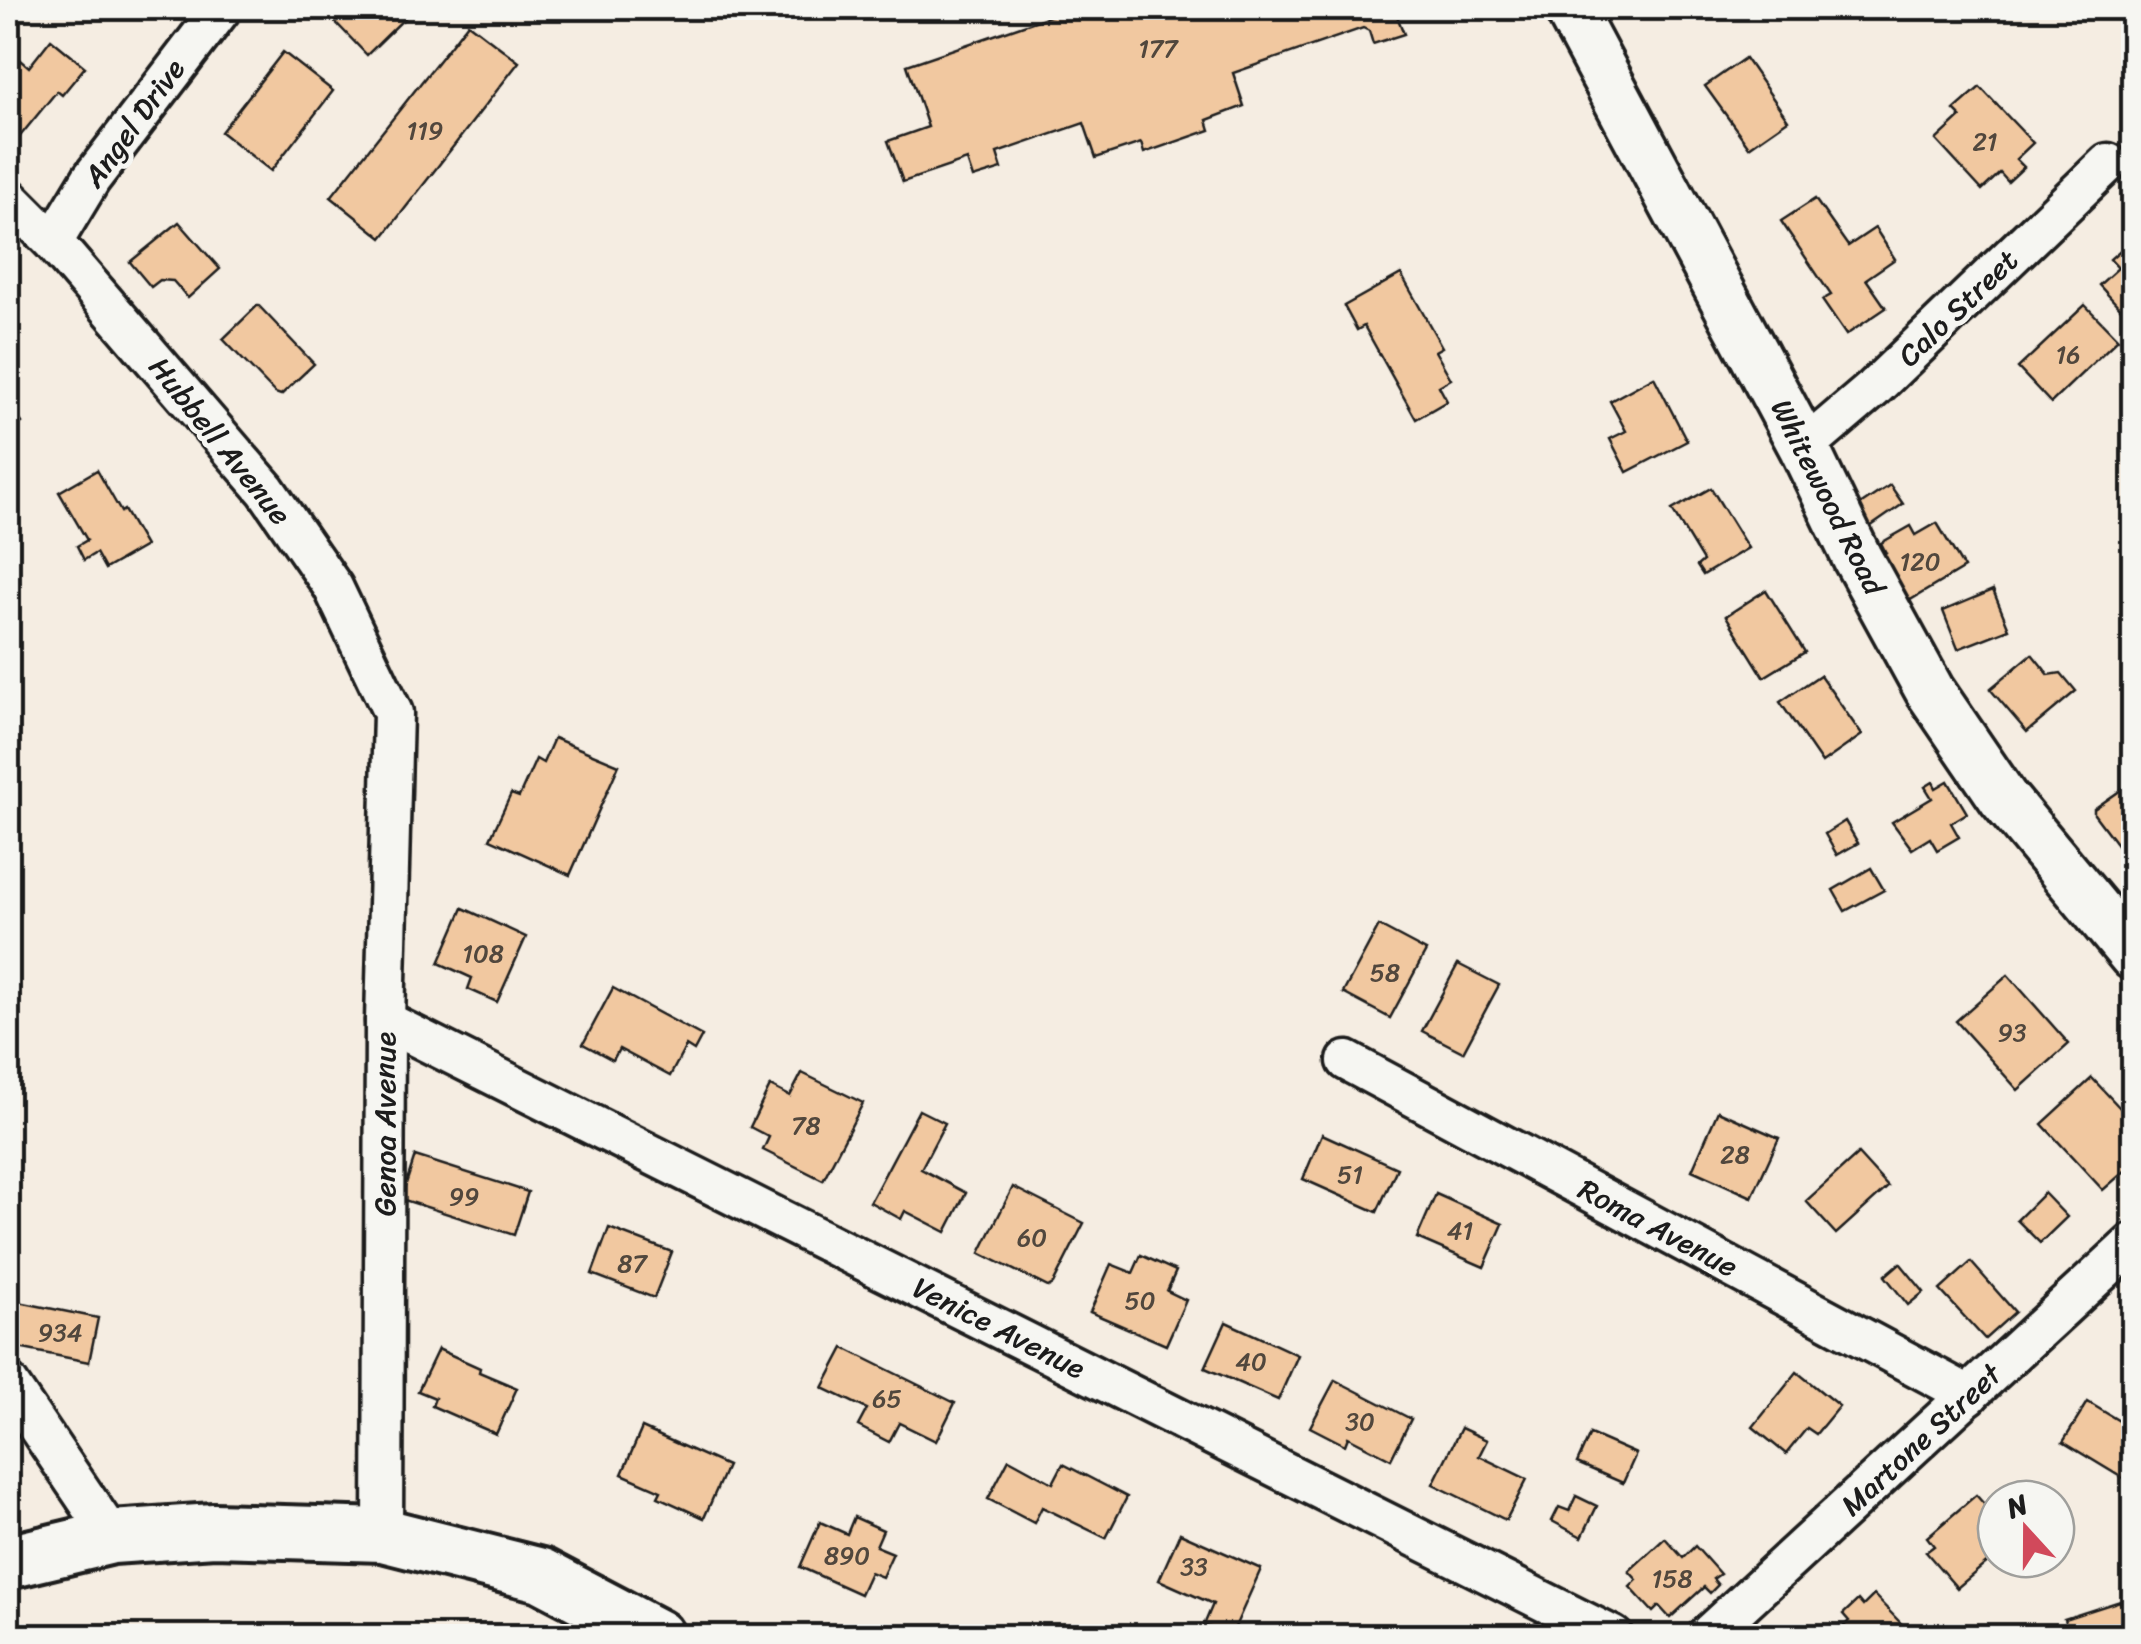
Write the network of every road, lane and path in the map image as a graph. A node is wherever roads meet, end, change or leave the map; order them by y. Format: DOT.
graph roads {
  1 [pos="222,8"];
  2 [pos="1569,8"];
  3 [pos="2108,163"];
  4 [pos="8,197"];
  5 [pos="52,242"];
  6 [pos="1804,448"];
  7 [pos="393,713"];
  8 [pos="2134,956"];
  9 [pos="385,1022"];
  10 [pos="1347,1061"];
  11 [pos="2134,1242"];
  12 [pos="8,1383"];
  13 [pos="1969,1395"];
  14 [pos="383,1535"];
  15 [pos="112,1537"];
  16 [pos="8,1562"];
  17 [pos="657,1636"];
  18 [pos="1612,1636"];
  19 [pos="1707,1636"];
  1 -- 5 [label="street, Angel Drive"];
  2 -- 6 [label="street, Whitewood Road"];
  3 -- 6 [label="street, Calo Street"];
  4 -- 5 [label="street, Hubbell Avenue"];
  5 -- 7 [label="street, Hubbell Avenue"];
  6 -- 8 [label="street, Whitewood Road"];
  7 -- 9 [label="street, Genoa Avenue"];
  9 -- 14 [label="street, Genoa Avenue"];
  9 -- 18 [label="street, Venice Avenue"];
  10 -- 13 [label="street, Roma Avenue"];
  11 -- 13 [label="street, Martone Street"];
  12 -- 15 [label="street"];
  13 -- 19 [label="street, Martone Street"];
  14 -- 15 [label="main road"];
  14 -- 17 [label="main road"];
  15 -- 16 [label="main road"];
}
